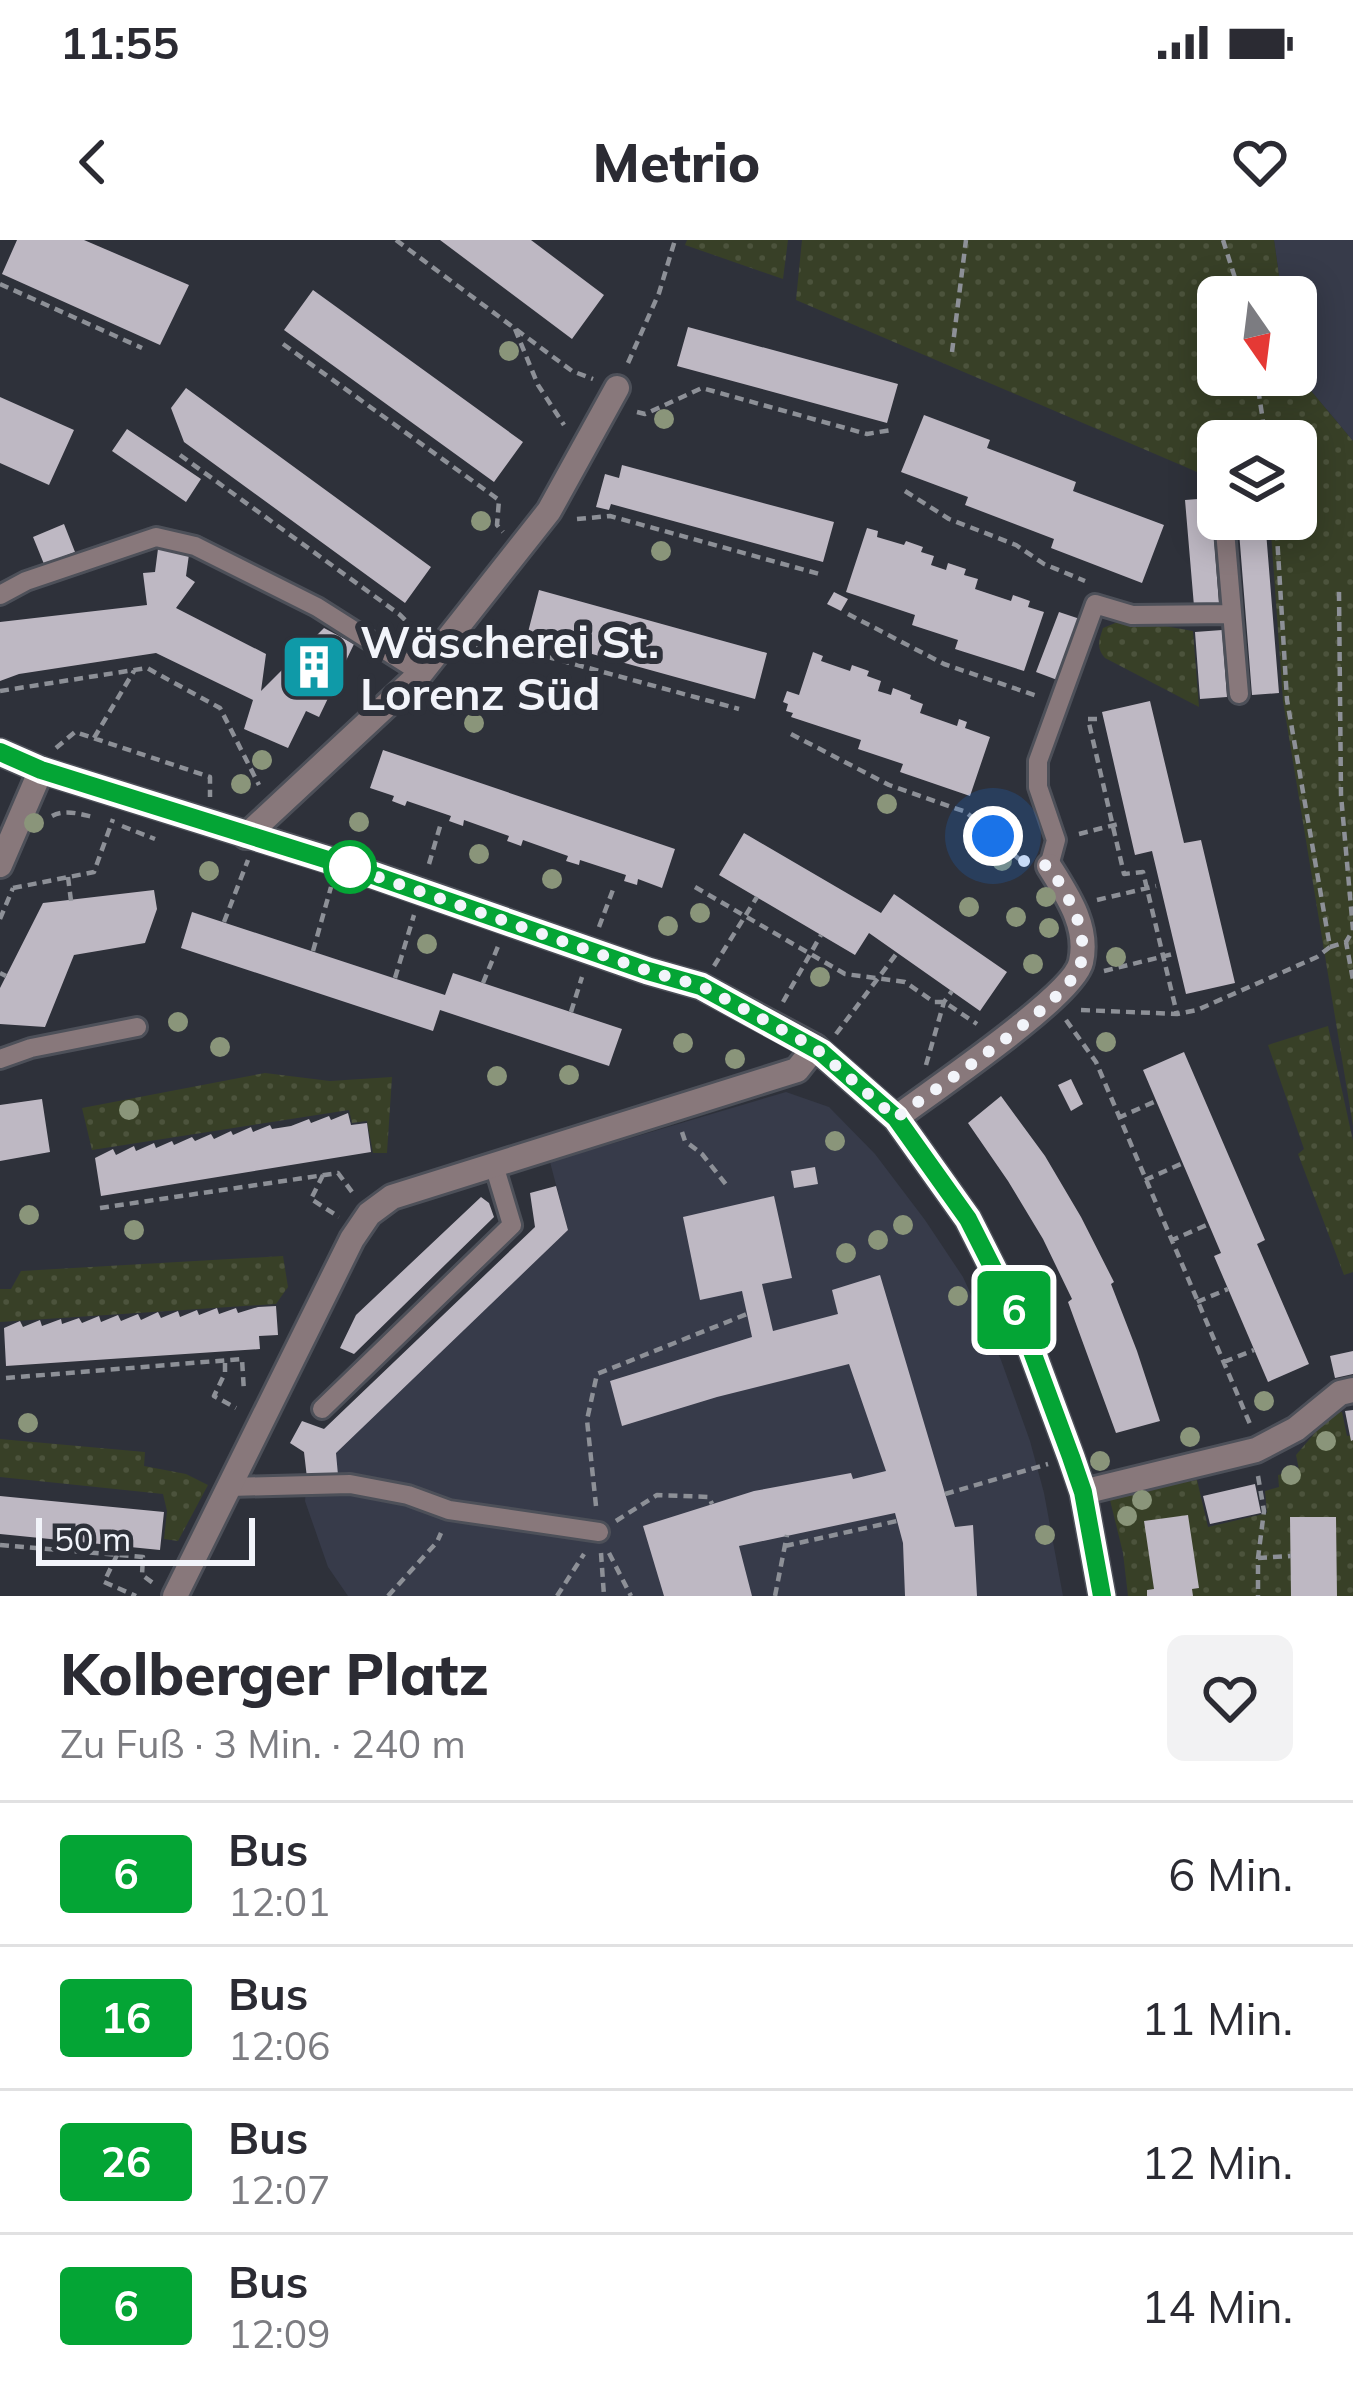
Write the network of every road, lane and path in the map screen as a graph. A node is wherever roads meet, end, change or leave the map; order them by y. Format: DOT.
graph roads {
  1 [pos="395,240"];
  2 [pos="675,240"];
  3 [pos="966,240"];
  4 [pos="1223,240"];
  5 [pos="1234,276"];
  6 [pos="0,284"];
  7 [pos="513,326"];
  8 [pos="283,344"];
  9 [pos="142,348"];
  10 [pos="952,352"];
  11 [pos="612,397"];
  12 [pos="891,430"];
  13 [pos="589,439"];
  14 [pos="905,490"];
  15 [pos="549,511"];
  16 [pos="1226,540"];
  17 [pos="1277,540"];
  18 [pos="519,549"];
  19 [pos="823,575"];
  20 [pos="1339,592"];
  21 [pos="0,595"];
  22 [pos="1095,604"];
  23 [pos="848,614"];
  24 [pos="1232,614"];
  25 [pos="134,670"];
  26 [pos="421,673"];
  27 [pos="0,691"];
  28 [pos="1239,694"];
  29 [pos="1059,704"];
  30 [pos="1097,718"];
  31 [pos="791,734"];
  32 [pos="94,738"];
  33 [pos="2,753"];
  34 [pos="1106,758"];
  35 [pos="47,760"];
  36 [pos="1097,760"];
  37 [pos="122,797"];
  38 [pos="273,812"];
  39 [pos="94,818"];
  40 [pos="112,822"];
  41 [pos="42,823"];
  42 [pos="441,823"];
  43 [pos="1122,823"];
  44 [pos="1112,826"];
  45 [pos="251,837"];
  46 [pos="155,839"];
  47 [pos="1057,840"];
  48 [pos="338,863"];
  49 [pos="0,865"];
  50 [pos="1049,866"];
  51 [pos="68,877"];
  52 [pos="1156,886"];
  53 [pos="614,887"];
  54 [pos="695,887"];
  55 [pos="13,888"];
  56 [pos="1148,889"];
  57 [pos="0,890"];
  58 [pos="421,892"];
  59 [pos="757,897"];
  60 [pos="71,901"];
  61 [pos="1074,905"];
  62 [pos="743,916"];
  63 [pos="0,919"];
  64 [pos="224,922"];
  65 [pos="508,922"];
  66 [pos="821,935"];
  67 [pos="1346,943"];
  68 [pos="1330,947"];
  69 [pos="313,951"];
  70 [pos="590,951"];
  71 [pos="897,953"];
  72 [pos="1173,954"];
  73 [pos="811,955"];
  74 [pos="1164,958"];
  75 [pos="1081,966"];
  76 [pos="394,978"];
  77 [pos="880,979"];
  78 [pos="1353,980"];
  79 [pos="483,983"];
  80 [pos="701,986"];
  81 [pos="952,991"];
  82 [pos="1052,1001"];
  83 [pos="944,1002"];
  84 [pos="571,1012"];
  85 [pos="1177,1014"];
  86 [pos="770,1022"];
  87 [pos="136,1027"];
  88 [pos="1002,1040"];
  89 [pos="818,1050"];
  90 [pos="0,1059"];
  91 [pos="1156,1101"];
  92 [pos="674,1108"];
  93 [pos="905,1111"];
  94 [pos="1118,1118"];
  95 [pos="1183,1163"];
  96 [pos="494,1165"];
  97 [pos="323,1175"];
  98 [pos="1145,1180"];
  99 [pos="728,1187"];
  100 [pos="354,1195"];
  101 [pos="100,1208"];
  102 [pos="1209,1224"];
  103 [pos="359,1229"];
  104 [pos="1170,1241"];
  105 [pos="1228,1289"];
  106 [pos="1197,1302"];
  107 [pos="747,1314"];
  108 [pos="1254,1351"];
  109 [pos="225,1361"];
  110 [pos="1224,1362"];
  111 [pos="6,1378"];
  112 [pos="1353,1390"];
  113 [pos="250,1396"];
  114 [pos="322,1408"];
  115 [pos="262,1423"];
  116 [pos="1256,1450"];
  117 [pos="1071,1457"];
  118 [pos="229,1487"];
  119 [pos="1083,1492"];
  120 [pos="945,1494"];
  121 [pos="712,1504"];
  122 [pos="448,1510"];
  123 [pos="897,1521"];
  124 [pos="599,1532"];
  125 [pos="787,1535"];
  126 [pos="0,1545"];
  127 [pos="785,1546"];
  128 [pos="118,1555"];
  129 [pos="1291,1556"];
  130 [pos="1258,1558"];
  131 [pos="165,1590"];
  132 [pos="136,1596"];
  133 [pos="388,1596"];
  134 [pos="557,1596"];
  135 [pos="604,1596"];
  136 [pos="631,1596"];
  137 [pos="775,1596"];
  138 [pos="1102,1596"];
  139 [pos="1258,1596"];
  1 -- 7 [label="path"];
  2 -- 11 [label="path"];
  3 -- 10 [label="path"];
  4 -- 5 [label="path"];
  6 -- 9 [label="path"];
  7 -- 11 [label="path"];
  7 -- 13 [label="path"];
  8 -- 18 [label="path"];
  11 -- 12 [label="path"];
  11 -- 13 [label="street"];
  13 -- 15 [label="street"];
  14 -- 22 [label="path"];
  15 -- 18 [label="street"];
  15 -- 19 [label="path"];
  16 -- 24 [label="lane"];
  17 -- 68 [label="path"];
  18 -- 26 [label="street"];
  20 -- 67 [label="path"];
  21 -- 26 [label="lane"];
  22 -- 24 [label="lane"];
  22 -- 29 [label="lane"];
  23 -- 29 [label="path"];
  24 -- 28 [label="lane"];
  25 -- 27 [label="path"];
  25 -- 32 [label="path"];
  25 -- 38 [label="path"];
  26 -- 38 [label="street"];
  29 -- 47 [label="lane"];
  30 -- 36 [label="path"];
  31 -- 50 [label="path"];
  32 -- 35 [label="path"];
  32 -- 45 [label="path"];
  33 -- 35 [label="street"];
  34 -- 36 [label="path"];
  35 -- 37 [label="street"];
  35 -- 49 [label="street"];
  36 -- 44 [label="path"];
  37 -- 40 [label="path"];
  37 -- 45 [label="street"];
  38 -- 45 [label="street"];
  39 -- 41 [label="path"];
  40 -- 46 [label="path"];
  40 -- 51 [label="path"];
  42 -- 58 [label="path"];
  43 -- 44 [label="path"];
  44 -- 47 [label="path"];
  44 -- 56 [label="path"];
  45 -- 48 [label="street"];
  45 -- 64 [label="path"];
  47 -- 50 [label="lane"];
  48 -- 58 [label="street"];
  48 -- 69 [label="path"];
  50 -- 61 [label="street"];
  51 -- 55 [label="path"];
  51 -- 60 [label="path"];
  52 -- 56 [label="path"];
  53 -- 70 [label="path"];
  54 -- 62 [label="path"];
  55 -- 57 [label="path"];
  55 -- 63 [label="path"];
  56 -- 61 [label="path"];
  56 -- 74 [label="path"];
  58 -- 65 [label="street"];
  58 -- 76 [label="path"];
  59 -- 62 [label="path"];
  61 -- 75 [label="street"];
  62 -- 73 [label="path"];
  62 -- 80 [label="path"];
  65 -- 70 [label="street"];
  65 -- 79 [label="path"];
  66 -- 73 [label="path"];
  67 -- 68 [label="path"];
  67 -- 78 [label="path"];
  68 -- 85 [label="path"];
  70 -- 80 [label="street"];
  70 -- 84 [label="path"];
  71 -- 77 [label="path"];
  72 -- 74 [label="path"];
  73 -- 77 [label="path"];
  73 -- 86 [label="path"];
  74 -- 75 [label="path"];
  74 -- 85 [label="path"];
  75 -- 82 [label="street"];
  77 -- 83 [label="path"];
  77 -- 89 [label="path"];
  80 -- 86 [label="street"];
  81 -- 83 [label="path"];
  82 -- 85 [label="path"];
  82 -- 88 [label="street"];
  82 -- 94 [label="path"];
  83 -- 88 [label="path"];
  83 -- 93 [label="path"];
  86 -- 89 [label="street"];
  87 -- 90 [label="lane"];
  88 -- 93 [label="street"];
  89 -- 92 [label="street"];
  89 -- 93 [label="street"];
  91 -- 94 [label="path"];
  92 -- 96 [label="street"];
  92 -- 99 [label="path"];
  93 -- 117 [label="street"];
  94 -- 98 [label="path"];
  95 -- 98 [label="path"];
  96 -- 103 [label="street"];
  96 -- 114 [label="lane"];
  97 -- 100 [label="path"];
  97 -- 101 [label="path"];
  97 -- 103 [label="path"];
  98 -- 104 [label="path"];
  102 -- 104 [label="path"];
  103 -- 115 [label="street"];
  104 -- 106 [label="path"];
  105 -- 106 [label="path"];
  106 -- 110 [label="path"];
  107 -- 124 [label="path"];
  108 -- 110 [label="path"];
  109 -- 111 [label="path"];
  109 -- 113 [label="path"];
  109 -- 115 [label="path"];
  110 -- 116 [label="path"];
  112 -- 116 [label="street"];
  115 -- 118 [label="street"];
  116 -- 119 [label="street"];
  116 -- 130 [label="path"];
  117 -- 119 [label="street"];
  117 -- 120 [label="path"];
  118 -- 122 [label="lane"];
  118 -- 131 [label="street"];
  119 -- 138 [label="street"];
  121 -- 124 [label="path"];
  122 -- 124 [label="lane"];
  122 -- 133 [label="path"];
  123 -- 127 [label="path"];
  124 -- 134 [label="path"];
  124 -- 135 [label="path"];
  124 -- 136 [label="path"];
  125 -- 127 [label="path"];
  126 -- 128 [label="path"];
  127 -- 137 [label="path"];
  128 -- 131 [label="path"];
  128 -- 132 [label="path"];
  129 -- 130 [label="path"];
  130 -- 139 [label="path"];
}
